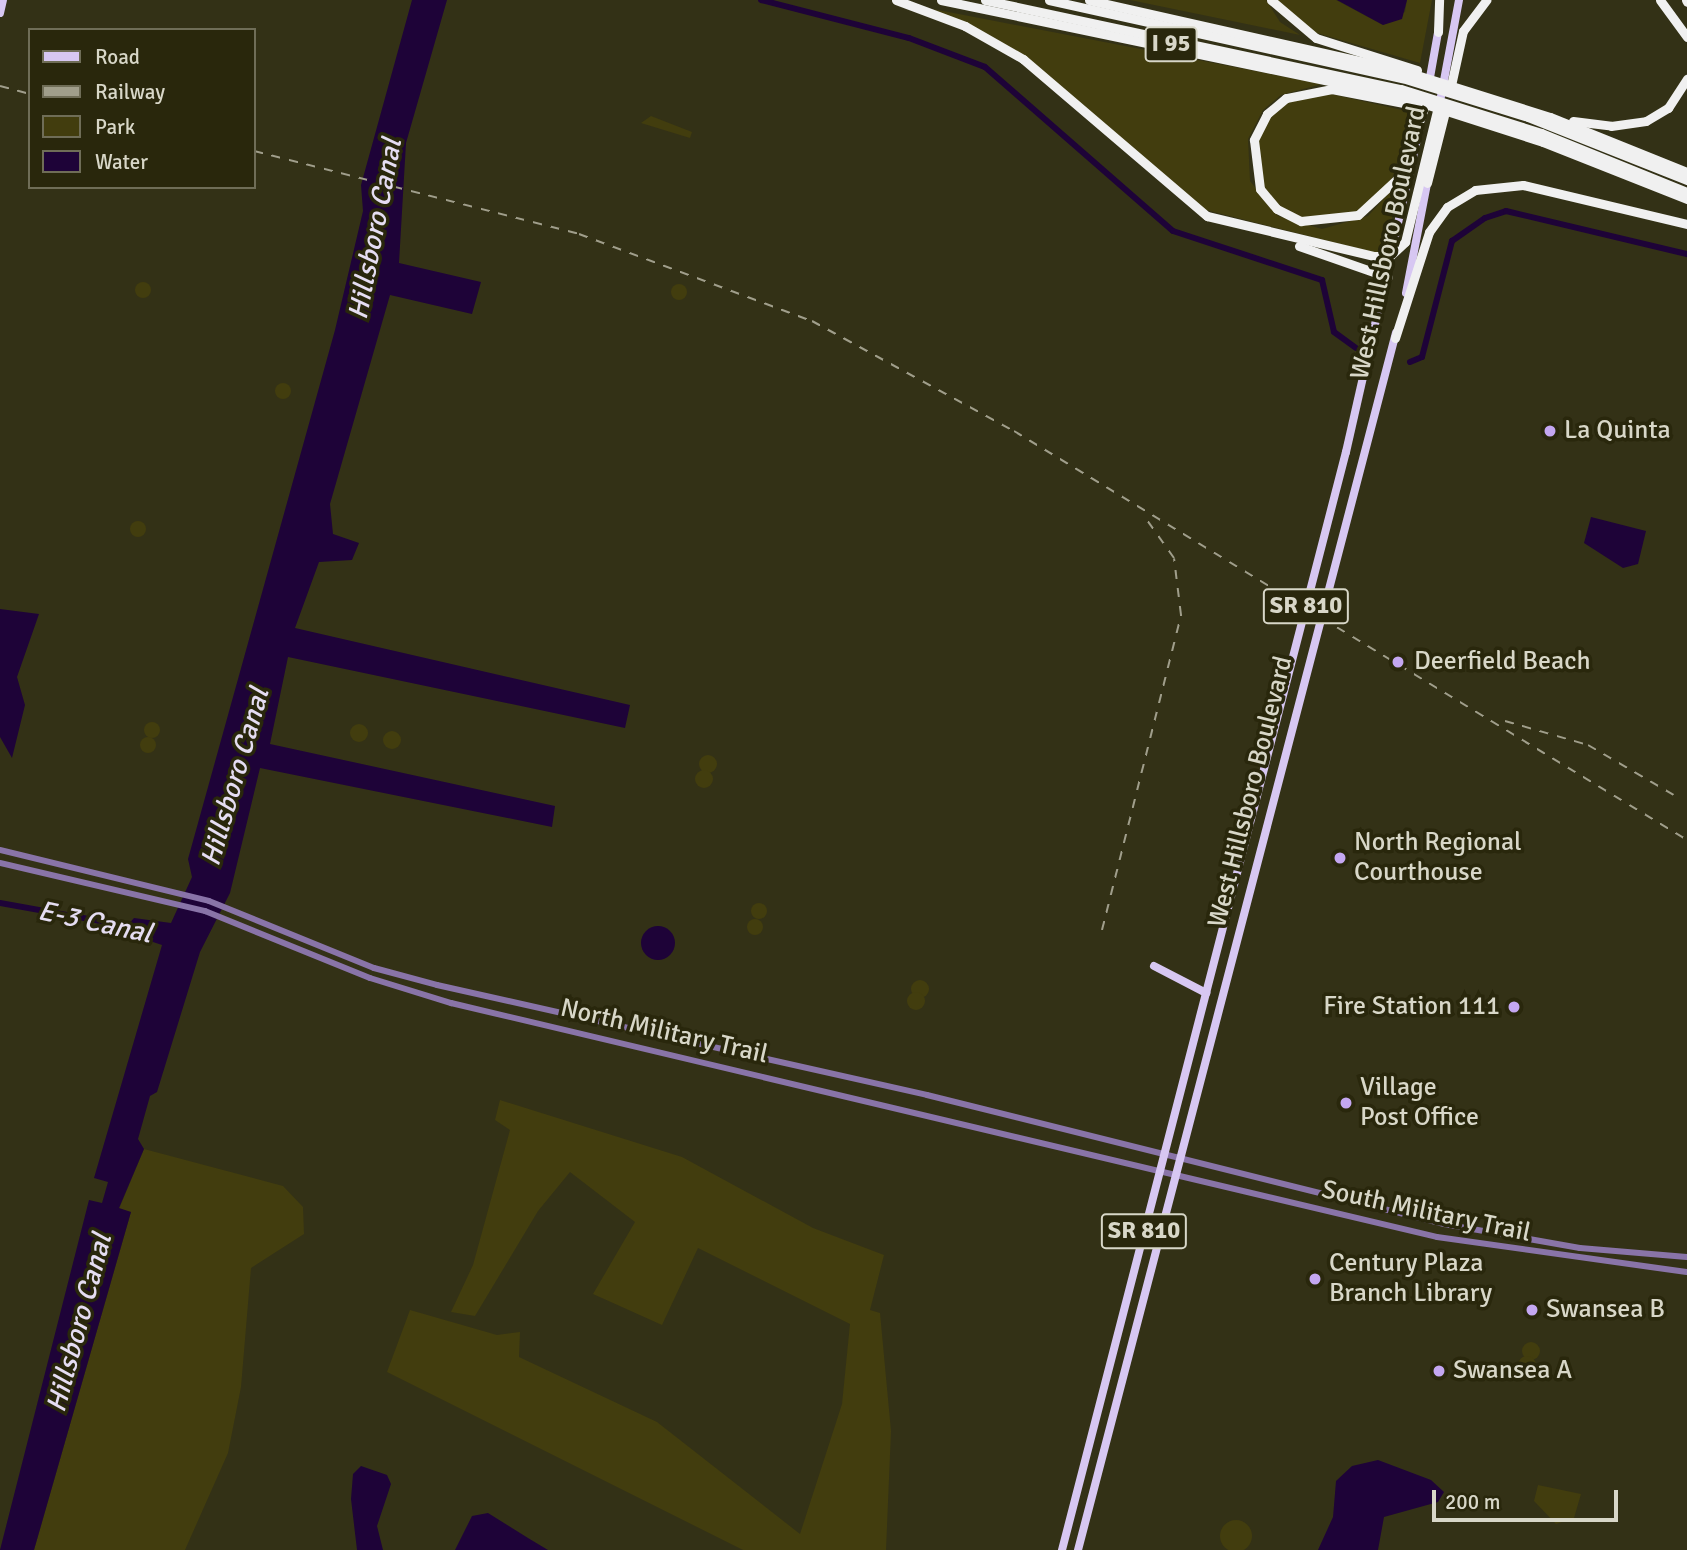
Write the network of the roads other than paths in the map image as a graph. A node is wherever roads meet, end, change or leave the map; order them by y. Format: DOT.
graph roads {
  1 [pos="3,0"];
  2 [pos="896,0"];
  3 [pos="941,0"];
  4 [pos="985,0"];
  5 [pos="1049,0"];
  6 [pos="1089,0"];
  7 [pos="1271,0"];
  8 [pos="1439,0"];
  9 [pos="1444,0"];
  10 [pos="1459,0"];
  11 [pos="1486,0"];
  12 [pos="1660,0"];
  13 [pos="0,13"];
  14 [pos="1438,32"];
  15 [pos="1687,37"];
  16 [pos="1404,71"];
  17 [pos="1687,79"];
  18 [pos="1468,94"];
  19 [pos="1399,96"];
  20 [pos="1441,106"];
  21 [pos="1424,108"];
  22 [pos="1464,111"];
  23 [pos="1550,117"];
  24 [pos="1687,172"];
  25 [pos="1687,180"];
  26 [pos="1427,183"];
  27 [pos="1687,192"];
  28 [pos="1687,200"];
  29 [pos="1687,225"];
  30 [pos="1251,230"];
  31 [pos="1393,255"];
  32 [pos="1388,277"];
  33 [pos="1395,338"];
  34 [pos="1286,682"];
  35 [pos="1293,710"];
  36 [pos="1253,809"];
  37 [pos="1261,833"];
  38 [pos="0,850"];
  39 [pos="0,863"];
  40 [pos="1154,966"];
  41 [pos="1206,993"];
  42 [pos="1164,1154"];
  43 [pos="1179,1158"];
  44 [pos="1160,1169"];
  45 [pos="1175,1172"];
  46 [pos="1687,1258"];
  47 [pos="1687,1272"];
  48 [pos="1062,1550"];
  49 [pos="1078,1550"];
  1 -- 13 [label="main road"];
  2 -- 30 [label="highway"];
  3 -- 19 [label="highway, I 95"];
  4 -- 19 [label="highway"];
  5 -- 16 [label="highway"];
  6 -- 16 [label="highway, I 95"];
  7 -- 16 [label="highway"];
  8 -- 14 [label="highway"];
  9 -- 14 [label="main road, West Hillsboro Boulevard / SR 810"];
  10 -- 20 [label="main road, West Hillsboro Boulevard / SR 810"];
  11 -- 26 [label="highway"];
  12 -- 15 [label="highway"];
  14 -- 21 [label="main road, West Hillsboro Boulevard / SR 810"];
  16 -- 18 [label="highway"];
  16 -- 18 [label="highway"];
  17 -- 23 [label="highway"];
  18 -- 23 [label="highway"];
  18 -- 25 [label="highway"];
  19 -- 20 [label="highway, I 95"];
  19 -- 21 [label="highway"];
  19 -- 22 [label="highway"];
  20 -- 22 [label="highway, I 95"];
  20 -- 26 [label="main road, West Hillsboro Boulevard / SR 810"];
  20 -- 31 [label="highway"];
  21 -- 31 [label="main road, West Hillsboro Boulevard / SR 810"];
  22 -- 27 [label="highway"];
  22 -- 28 [label="highway, I 95"];
  23 -- 24 [label="highway"];
  26 -- 33 [label="main road, West Hillsboro Boulevard / SR 810"];
  29 -- 33 [label="highway"];
  30 -- 31 [label="highway"];
  30 -- 32 [label="highway"];
  31 -- 32 [label="main road, West Hillsboro Boulevard / SR 810"];
  32 -- 34 [label="main road, West Hillsboro Boulevard / SR 810"];
  33 -- 35 [label="main road, West Hillsboro Boulevard / SR 810"];
  34 -- 35 [label="main road"];
  34 -- 36 [label="main road, West Hillsboro Boulevard / SR 810"];
  35 -- 37 [label="main road, West Hillsboro Boulevard / SR 810"];
  36 -- 37 [label="main road"];
  36 -- 41 [label="main road, West Hillsboro Boulevard / SR 810"];
  37 -- 43 [label="main road, West Hillsboro Boulevard / SR 810"];
  38 -- 42 [label="street, North Military Trail"];
  39 -- 44 [label="street, North Military Trail"];
  40 -- 41 [label="main road"];
  41 -- 42 [label="main road, West Hillsboro Boulevard / SR 810"];
  42 -- 43 [label="street, South Military Trail"];
  42 -- 44 [label="main road, West Hillsboro Boulevard / SR 810"];
  43 -- 45 [label="main road, West Hillsboro Boulevard / SR 810"];
  43 -- 46 [label="street, South Military Trail"];
  44 -- 45 [label="street, South Military Trail"];
  44 -- 48 [label="main road, West Hillsboro Boulevard / SR 810"];
  45 -- 47 [label="street, South Military Trail"];
  45 -- 49 [label="main road, West Hillsboro Boulevard / SR 810"];
}
